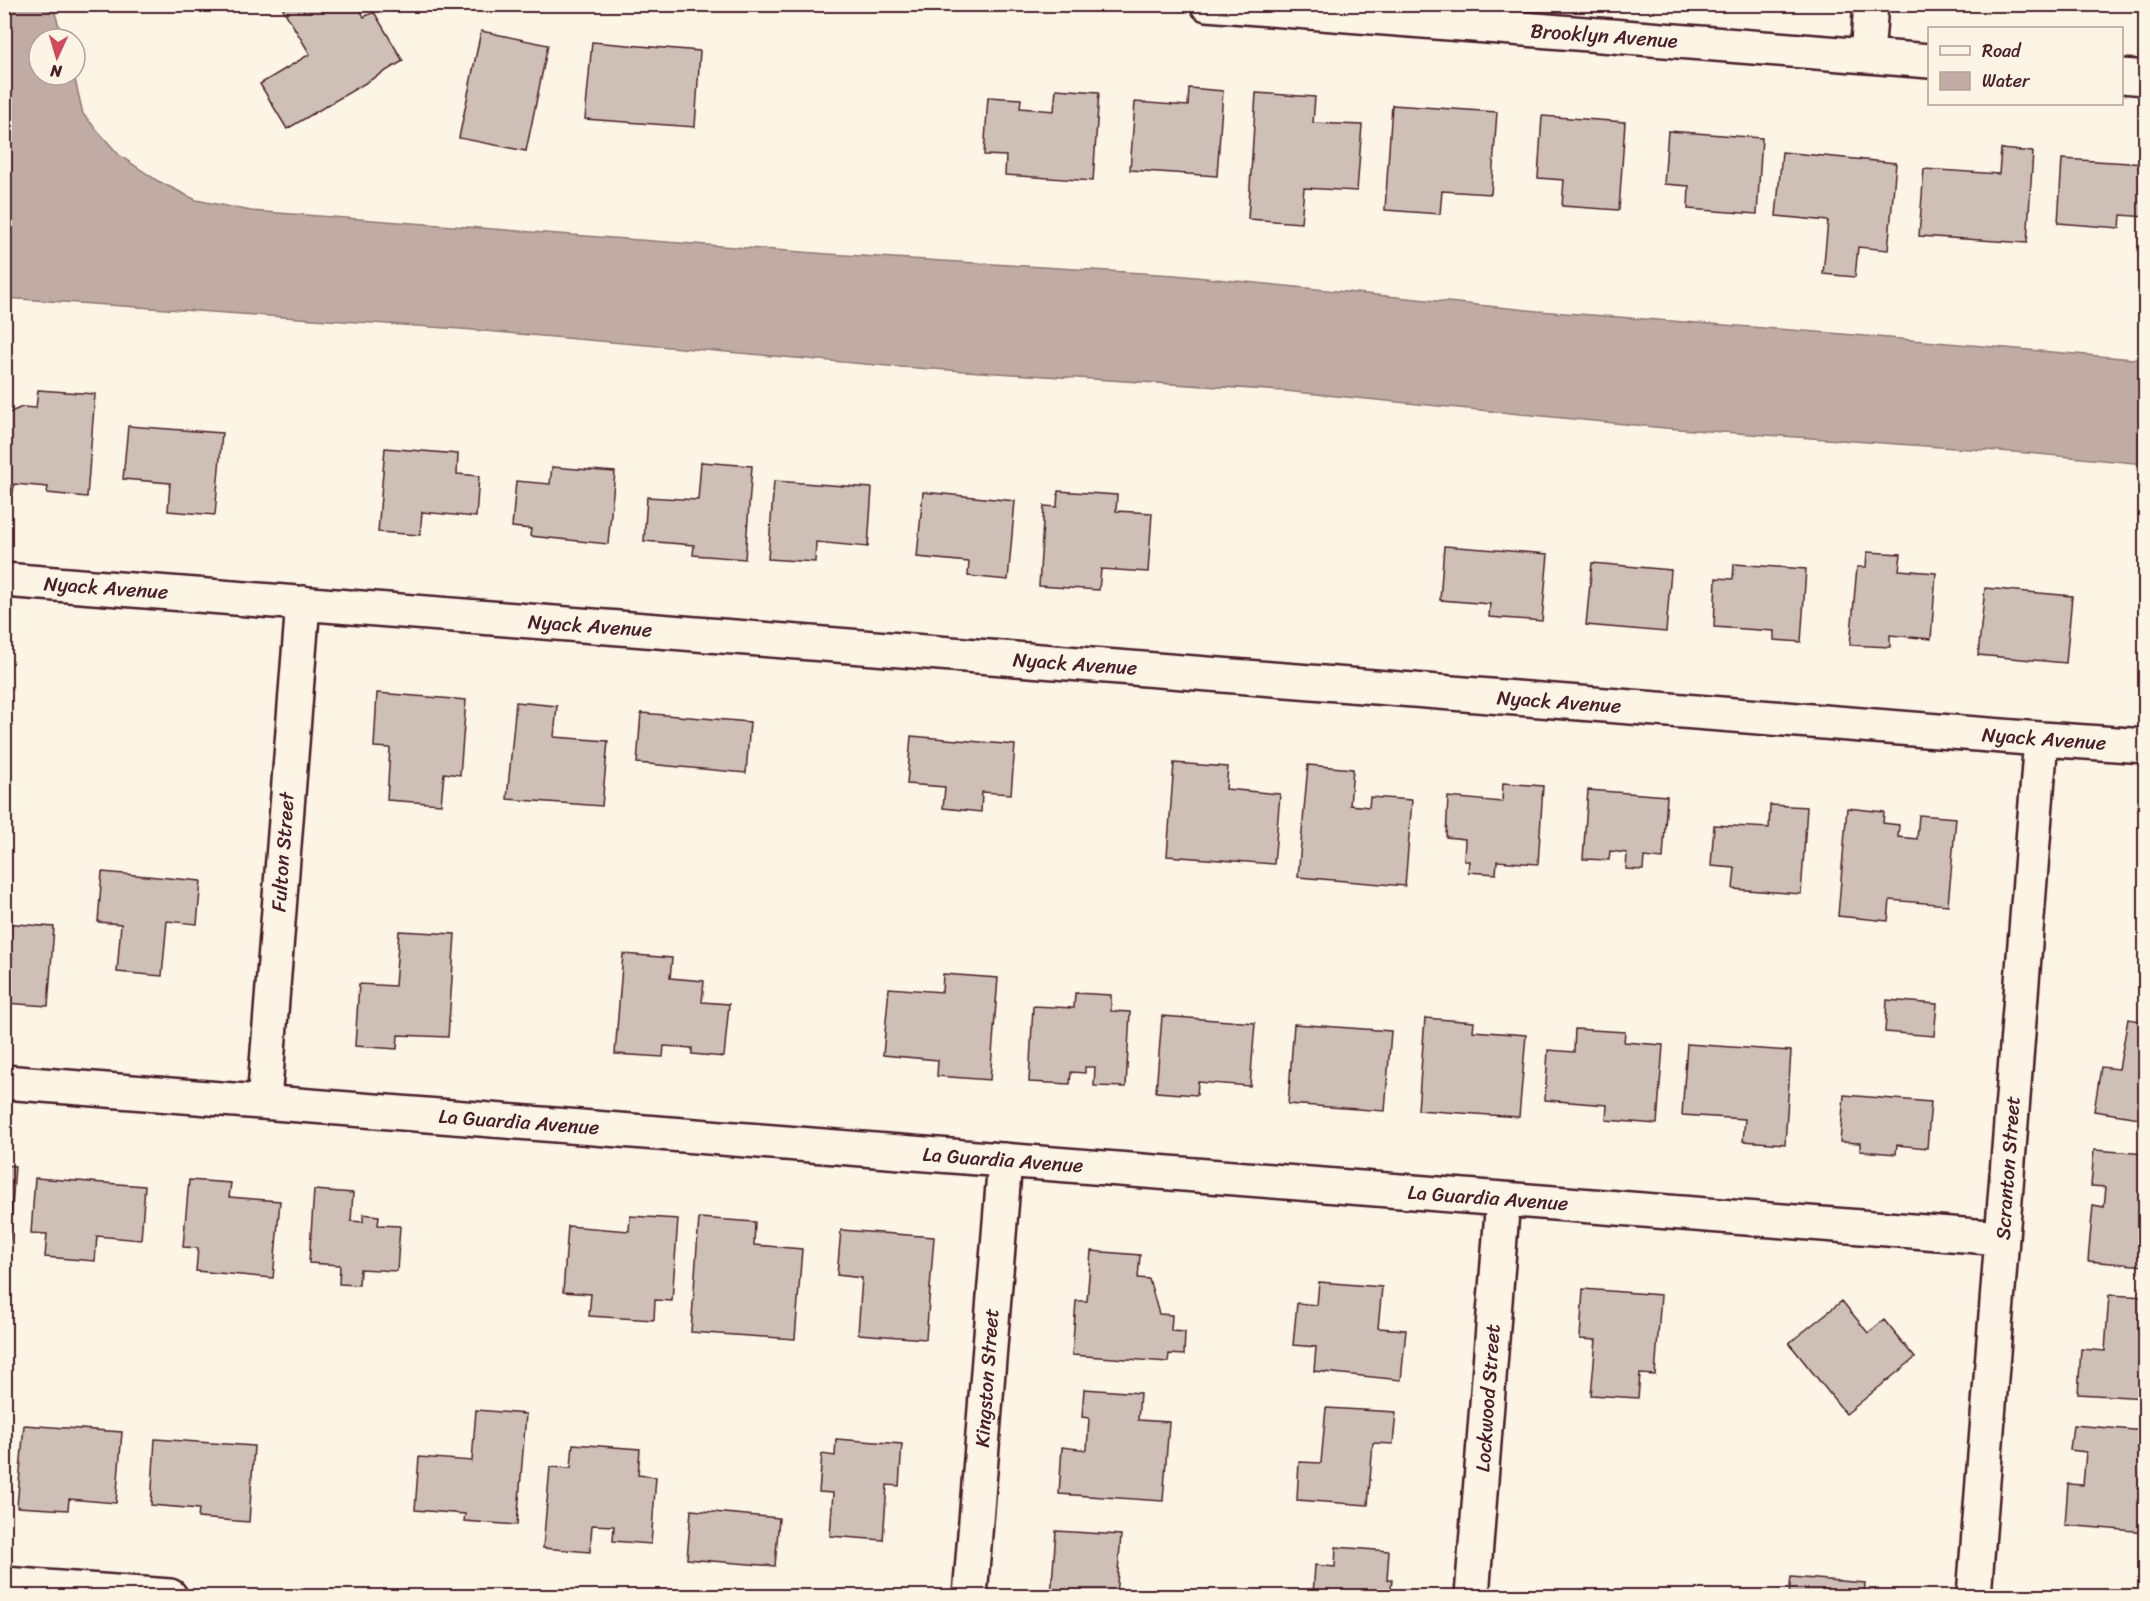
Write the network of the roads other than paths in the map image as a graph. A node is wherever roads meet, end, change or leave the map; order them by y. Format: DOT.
graph roads {
  1 [pos="1207,4"];
  2 [pos="1871,4"];
  3 [pos="1369,11"];
  4 [pos="1867,56"];
  5 [pos="1928,61"];
  6 [pos="2123,76"];
  7 [pos="2145,78"];
  8 [pos="4,580"];
  9 [pos="303,603"];
  10 [pos="2041,739"];
  11 [pos="2145,746"];
  12 [pos="4,1082"];
  13 [pos="264,1102"];
  14 [pos="1005,1160"];
  15 [pos="1503,1199"];
  16 [pos="2002,1238"];
  17 [pos="4,1584"];
  18 [pos="170,1596"];
  19 [pos="970,1596"];
  20 [pos="1472,1596"];
  21 [pos="1974,1596"];
  1 -- 3 [label="street, Brooklyn Avenue"];
  2 -- 4 [label="street"];
  3 -- 4 [label="street, Brooklyn Avenue"];
  4 -- 5 [label="street, Brooklyn Avenue"];
  6 -- 7 [label="street"];
  8 -- 9 [label="street, Nyack Avenue"];
  9 -- 10 [label="street, Nyack Avenue"];
  9 -- 13 [label="street, Fulton Street"];
  10 -- 11 [label="street, Nyack Avenue"];
  10 -- 16 [label="street, Scranton Street"];
  12 -- 13 [label="street, La Guardia Avenue"];
  13 -- 14 [label="street, La Guardia Avenue"];
  14 -- 15 [label="street, La Guardia Avenue"];
  14 -- 19 [label="street, Kingston Street"];
  15 -- 16 [label="street, La Guardia Avenue"];
  15 -- 20 [label="street, Lockwood Street"];
  16 -- 21 [label="street, Scranton Street"];
  17 -- 18 [label="street"];
}
